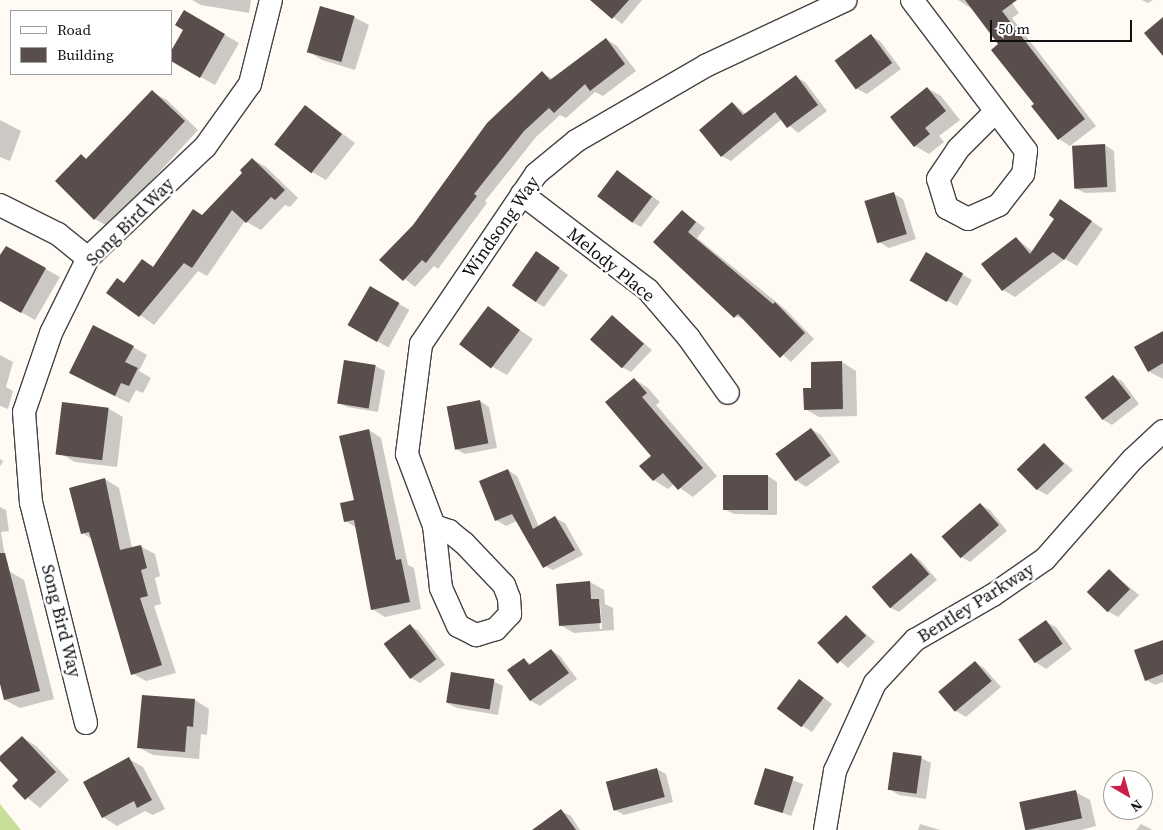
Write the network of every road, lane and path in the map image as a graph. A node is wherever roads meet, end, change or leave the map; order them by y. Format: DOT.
graph roads {
  1 [pos="271,0"];
  2 [pos="846,0"];
  3 [pos="912,0"];
  4 [pos="994,113"];
  5 [pos="522,194"];
  6 [pos="0,205"];
  7 [pos="88,258"];
  8 [pos="728,392"];
  9 [pos="1163,431"];
  10 [pos="434,526"];
  11 [pos="86,723"];
  12 [pos="826,830"];
  1 -- 7 [label="street, Song Bird Way"];
  2 -- 5 [label="street, Windsong Way"];
  3 -- 4 [label="street"];
  4 -- 4 [label="street"];
  5 -- 8 [label="street, Melody Place"];
  5 -- 10 [label="street, Windsong Way"];
  6 -- 7 [label="street"];
  7 -- 11 [label="street, Song Bird Way"];
  9 -- 12 [label="street, Bentley Parkway"];
  10 -- 10 [label="street, Windsong Way"];
}
